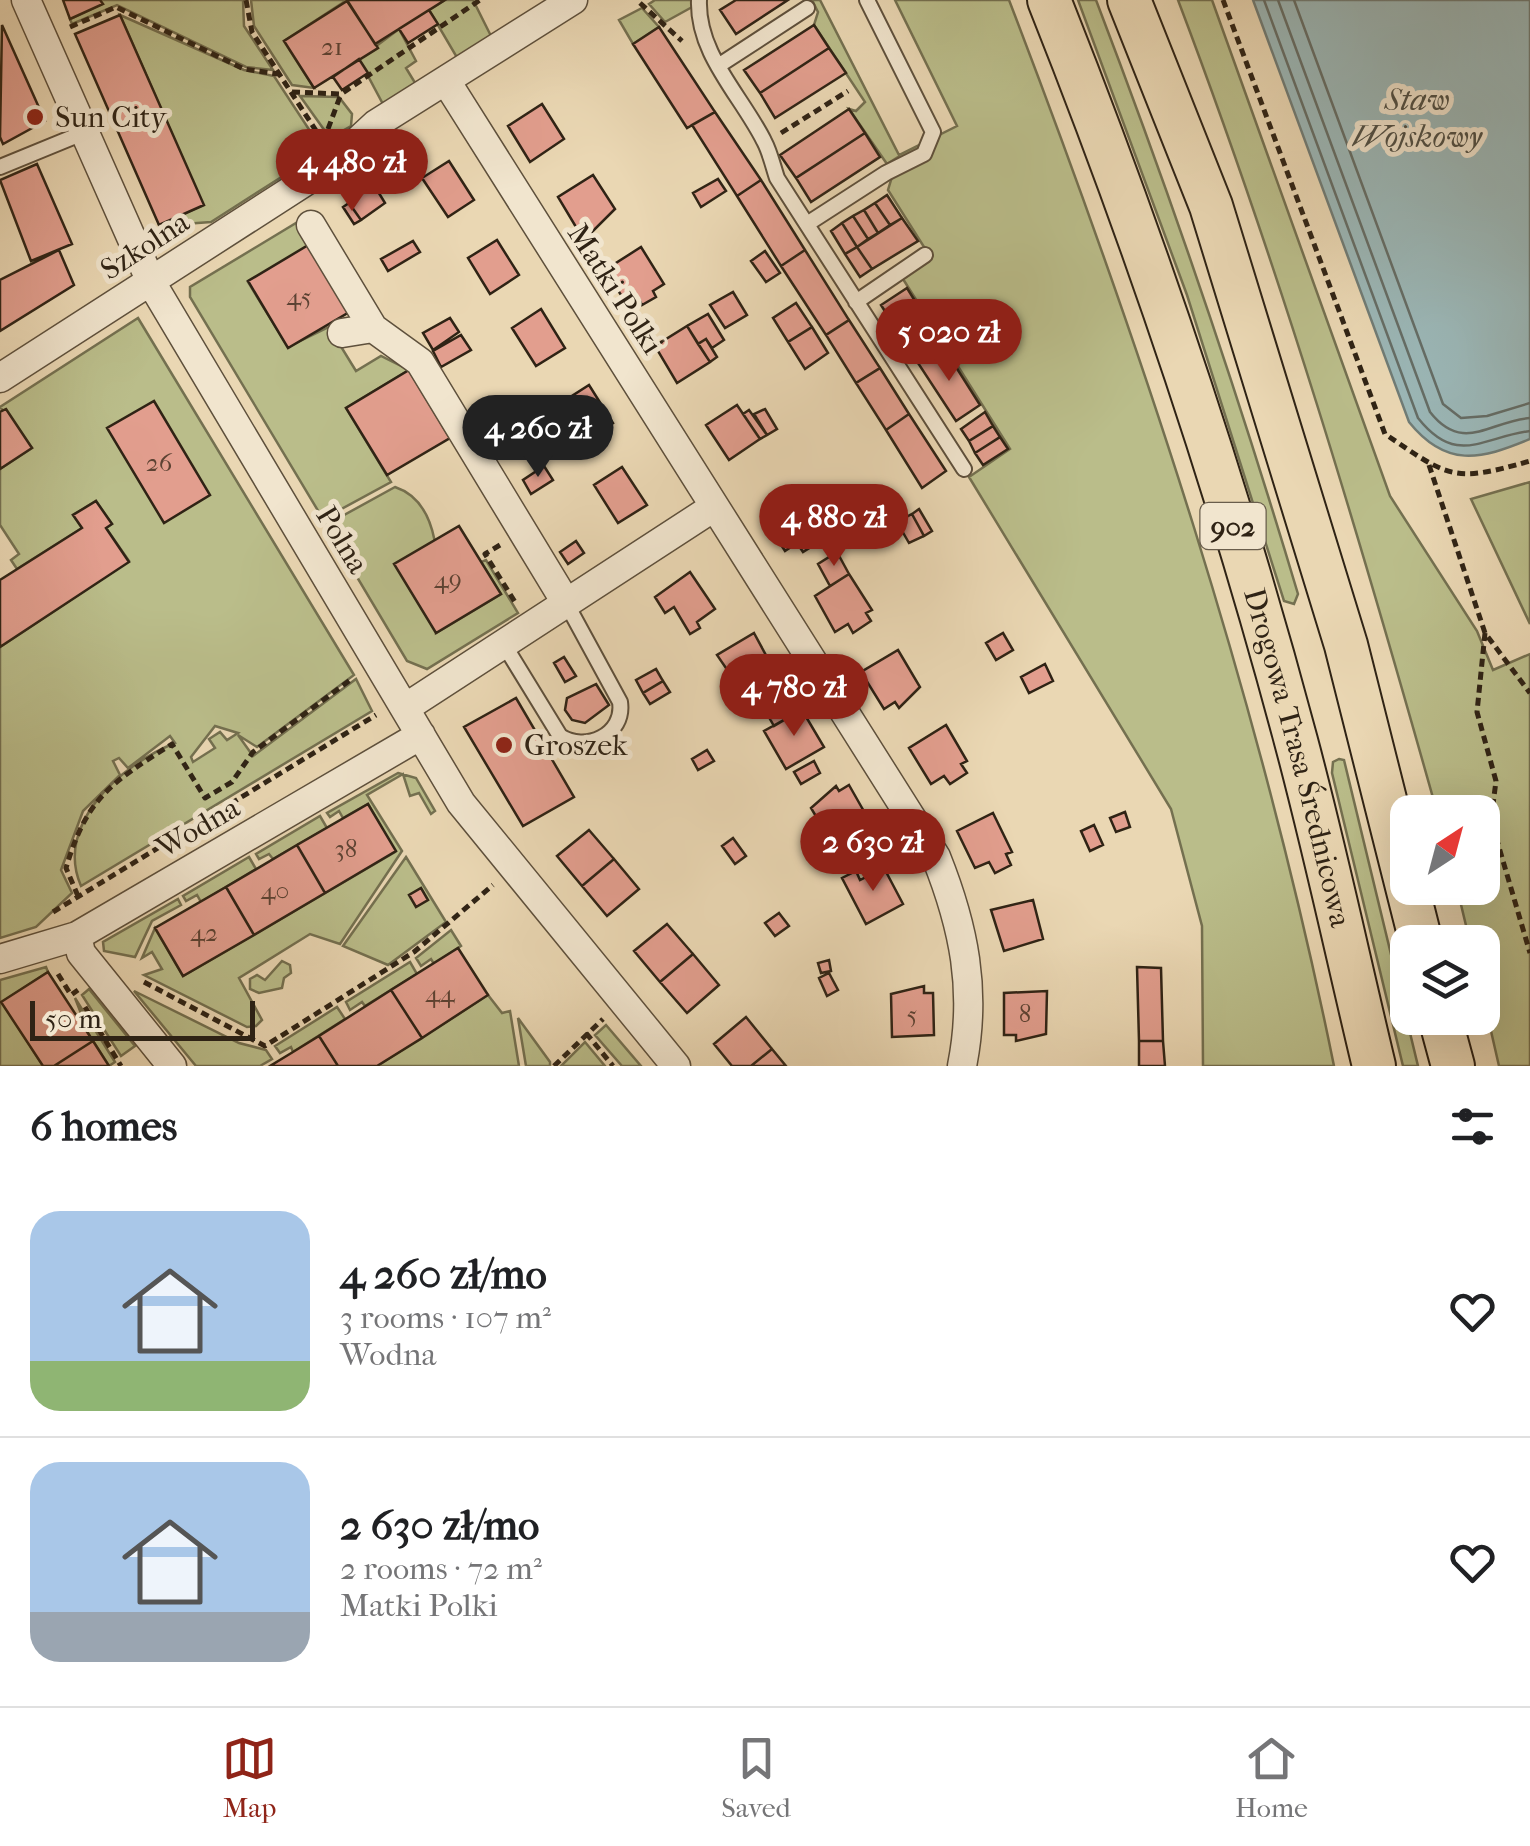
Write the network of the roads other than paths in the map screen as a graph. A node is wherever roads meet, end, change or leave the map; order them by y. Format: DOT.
graph roads {
  1 [pos="26,0"];
  2 [pos="574,0"];
  3 [pos="699,0"];
  4 [pos="866,0"];
  5 [pos="1048,0"];
  6 [pos="1129,0"];
  7 [pos="807,8"];
  8 [pos="718,66"];
  9 [pos="446,80"];
  10 [pos="83,134"];
  11 [pos="0,166"];
  12 [pos="806,224"];
  13 [pos="311,226"];
  14 [pos="925,254"];
  15 [pos="151,282"];
  16 [pos="856,302"];
  17 [pos="373,328"];
  18 [pos="342,333"];
  19 [pos="0,378"];
  20 [pos="964,469"];
  21 [pos="714,507"];
  22 [pos="565,600"];
  23 [pos="503,643"];
  24 [pos="405,708"];
  25 [pos="422,735"];
  26 [pos="1417,925"];
  27 [pos="76,936"];
  28 [pos="0,959"];
  29 [pos="1444,1035"];
  30 [pos="172,1066"];
  31 [pos="676,1066"];
  32 [pos="962,1066"];
  33 [pos="1374,1066"];
  34 [pos="1452,1066"];
  1 -- 10 [label="street, Polna"];
  2 -- 9 [label="street, Szkolna"];
  3 -- 8 [label="lane"];
  4 -- 12 [label="lane"];
  5 -- 33 [label="main road, Drogowa Trasa Średnicowa / 902"];
  6 -- 26 [label="main road, 902"];
  7 -- 8 [label="lane"];
  8 -- 12 [label="lane"];
  9 -- 15 [label="street, Szkolna"];
  9 -- 21 [label="street, Matki Polki"];
  10 -- 11 [label="lane"];
  10 -- 15 [label="street, Polna"];
  12 -- 16 [label="lane"];
  13 -- 17 [label="street"];
  14 -- 16 [label="lane"];
  15 -- 19 [label="street, Szkolna"];
  15 -- 24 [label="street, Polna"];
  16 -- 20 [label="lane"];
  17 -- 18 [label="street"];
  17 -- 22 [label="street"];
  21 -- 22 [label="street"];
  21 -- 32 [label="street, Matki Polki"];
  22 -- 23 [label="street"];
  22 -- 23 [label="lane"];
  23 -- 24 [label="street"];
  24 -- 25 [label="street, Polna"];
  25 -- 27 [label="street, Wodna"];
  25 -- 31 [label="street, Polna"];
  27 -- 28 [label="street, Wodna"];
  27 -- 30 [label="street"];
  29 -- 34 [label="main road"];
}
